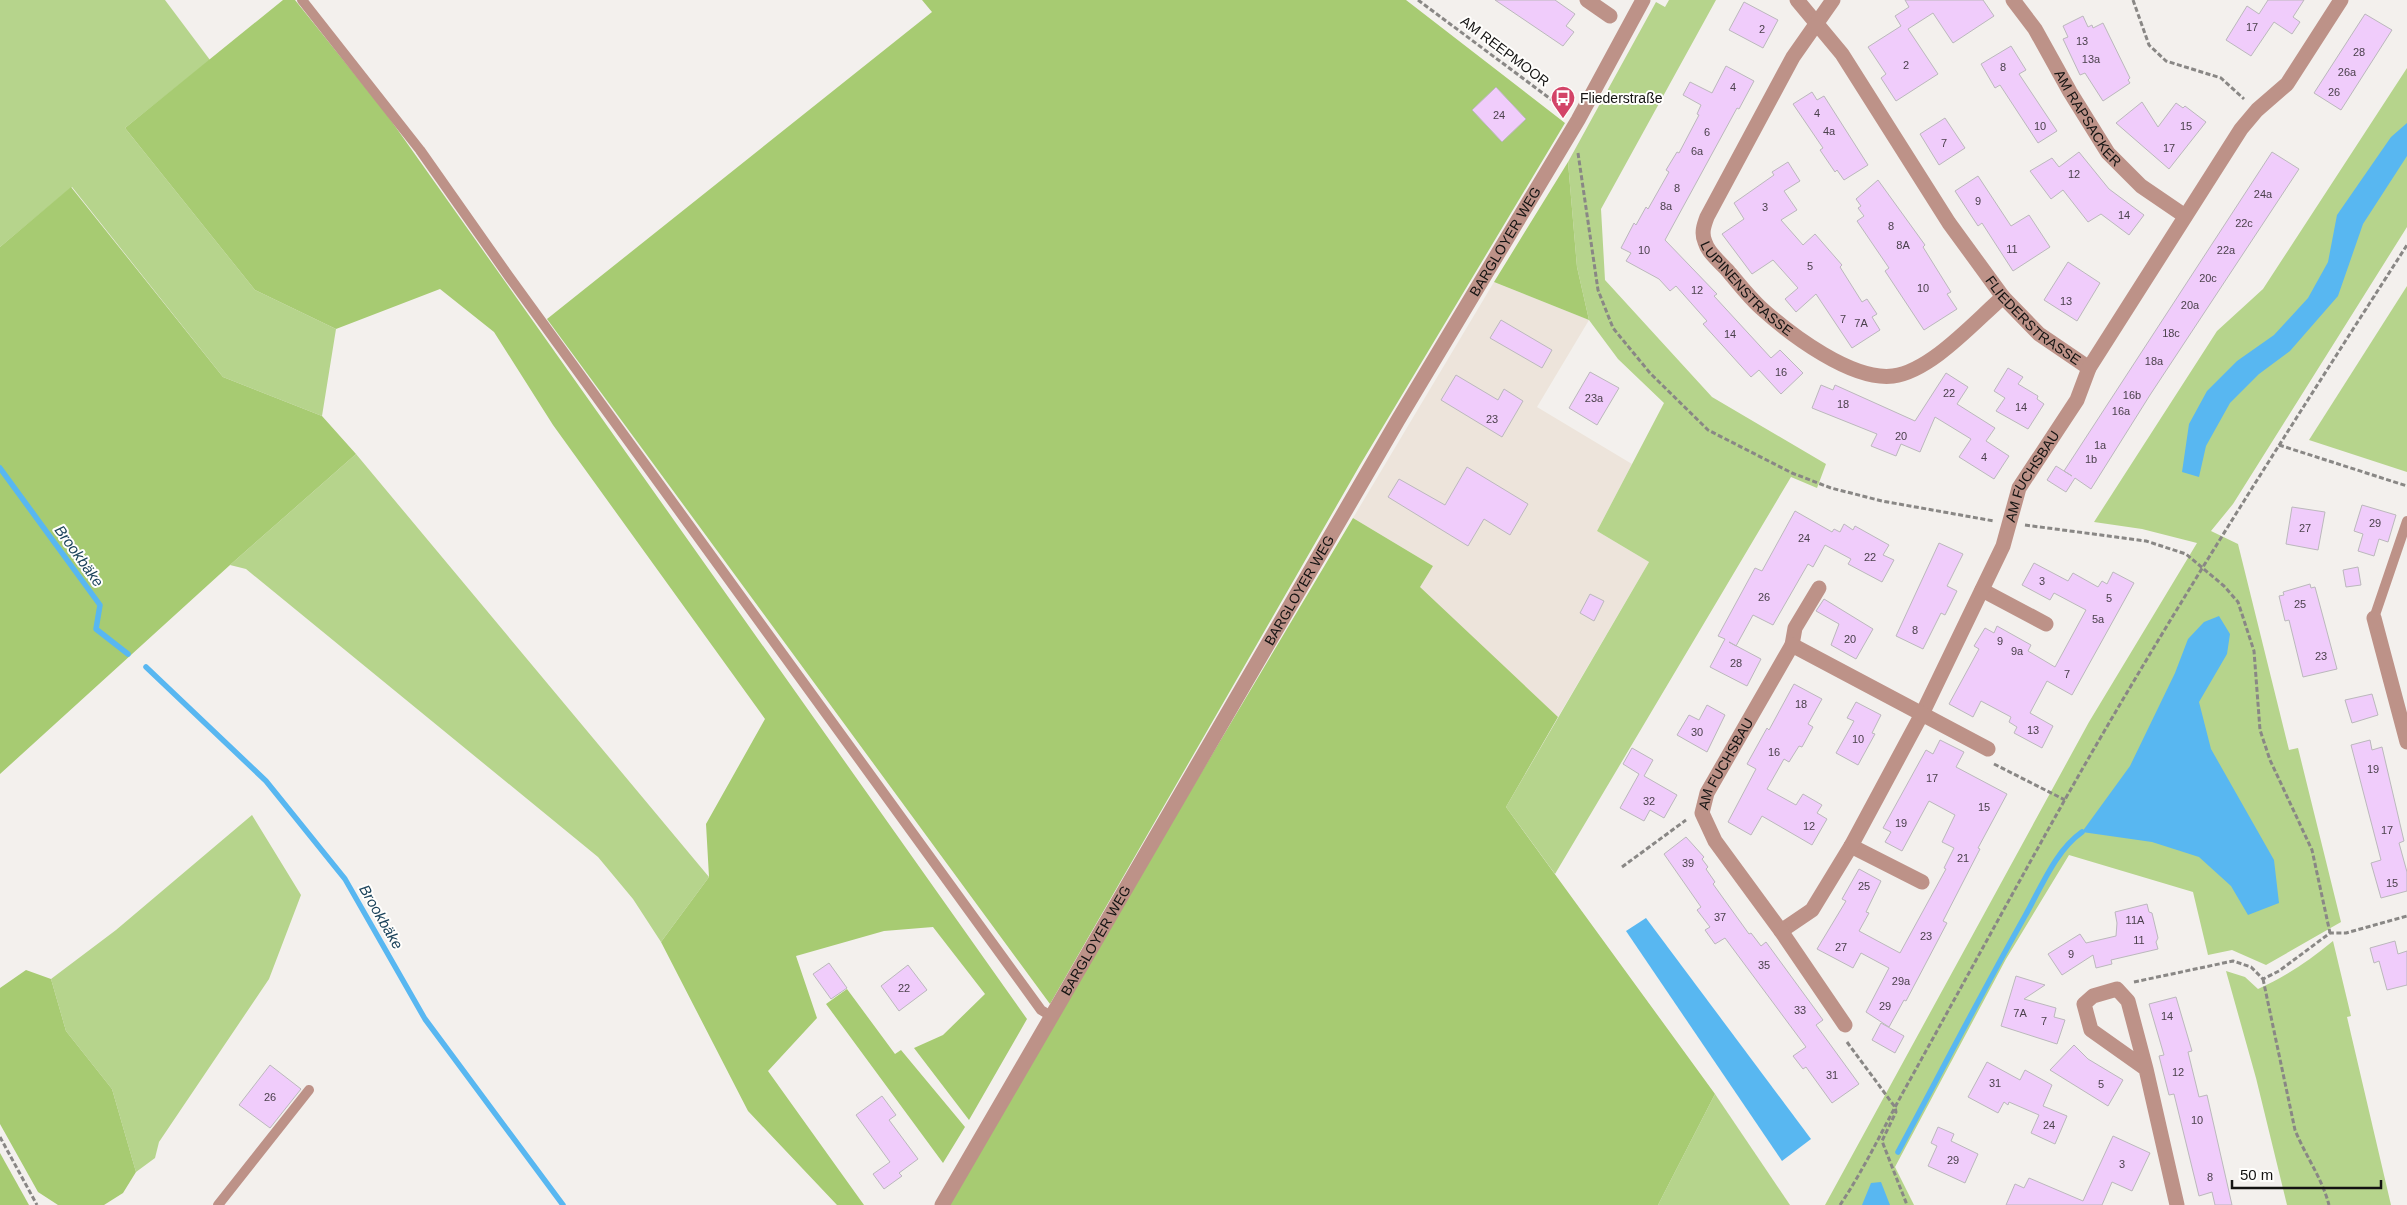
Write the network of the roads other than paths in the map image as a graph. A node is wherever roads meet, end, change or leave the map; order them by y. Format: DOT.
graph roads {
  1 [pos="302,0"];
  2 [pos="1587,0"];
  3 [pos="1643,0"];
  4 [pos="1797,0"];
  5 [pos="1833,0"];
  6 [pos="2012,0"];
  7 [pos="2341,0"];
  8 [pos="1610,16"];
  9 [pos="1818,23"];
  10 [pos="2185,216"];
  11 [pos="2003,297"];
  12 [pos="2090,368"];
  13 [pos="2407,521"];
  14 [pos="1819,588"];
  15 [pos="1982,590"];
  16 [pos="2374,618"];
  17 [pos="2046,624"];
  18 [pos="1792,645"];
  19 [pos="1923,712"];
  20 [pos="2407,742"];
  21 [pos="1988,749"];
  22 [pos="1851,846"];
  23 [pos="1922,882"];
  24 [pos="1781,930"];
  25 [pos="1050,1016"];
  26 [pos="1845,1025"];
  27 [pos="2146,1069"];
  28 [pos="309,1090"];
  29 [pos="218,1205"];
  30 [pos="942,1205"];
  31 [pos="2177,1205"];
  1 -- 25 [label="lane"];
  2 -- 8 [label="street"];
  3 -- 25 [label="street, BARGLOYER WEG"];
  4 -- 9 [label="street, FLIEDERSTRASSE"];
  5 -- 9 [label="street"];
  6 -- 10 [label="street, AM RAPSACKER"];
  7 -- 10 [label="street, FLIEDERSTRASSE"];
  9 -- 11 [label="street, FLIEDERSTRASSE"];
  9 -- 11 [label="street, LUPINENSTRASSE"];
  10 -- 12 [label="street, FLIEDERSTRASSE"];
  11 -- 12 [label="street, FLIEDERSTRASSE"];
  12 -- 15 [label="street, AM FUCHSBAU"];
  13 -- 16 [label="lane"];
  14 -- 18 [label="street, AM FUCHSBAU"];
  15 -- 17 [label="street"];
  15 -- 19 [label="street, AM FUCHSBAU"];
  16 -- 20 [label="street"];
  18 -- 19 [label="street"];
  18 -- 24 [label="street, AM FUCHSBAU"];
  19 -- 21 [label="street"];
  19 -- 22 [label="street, AM FUCHSBAU"];
  22 -- 23 [label="street"];
  22 -- 24 [label="street, AM FUCHSBAU"];
  24 -- 26 [label="street, AM FUCHSBAU"];
  25 -- 30 [label="street, BARGLOYER WEG"];
  27 -- 27 [label="street"];
  27 -- 31 [label="street"];
  28 -- 29 [label="lane"];
}
